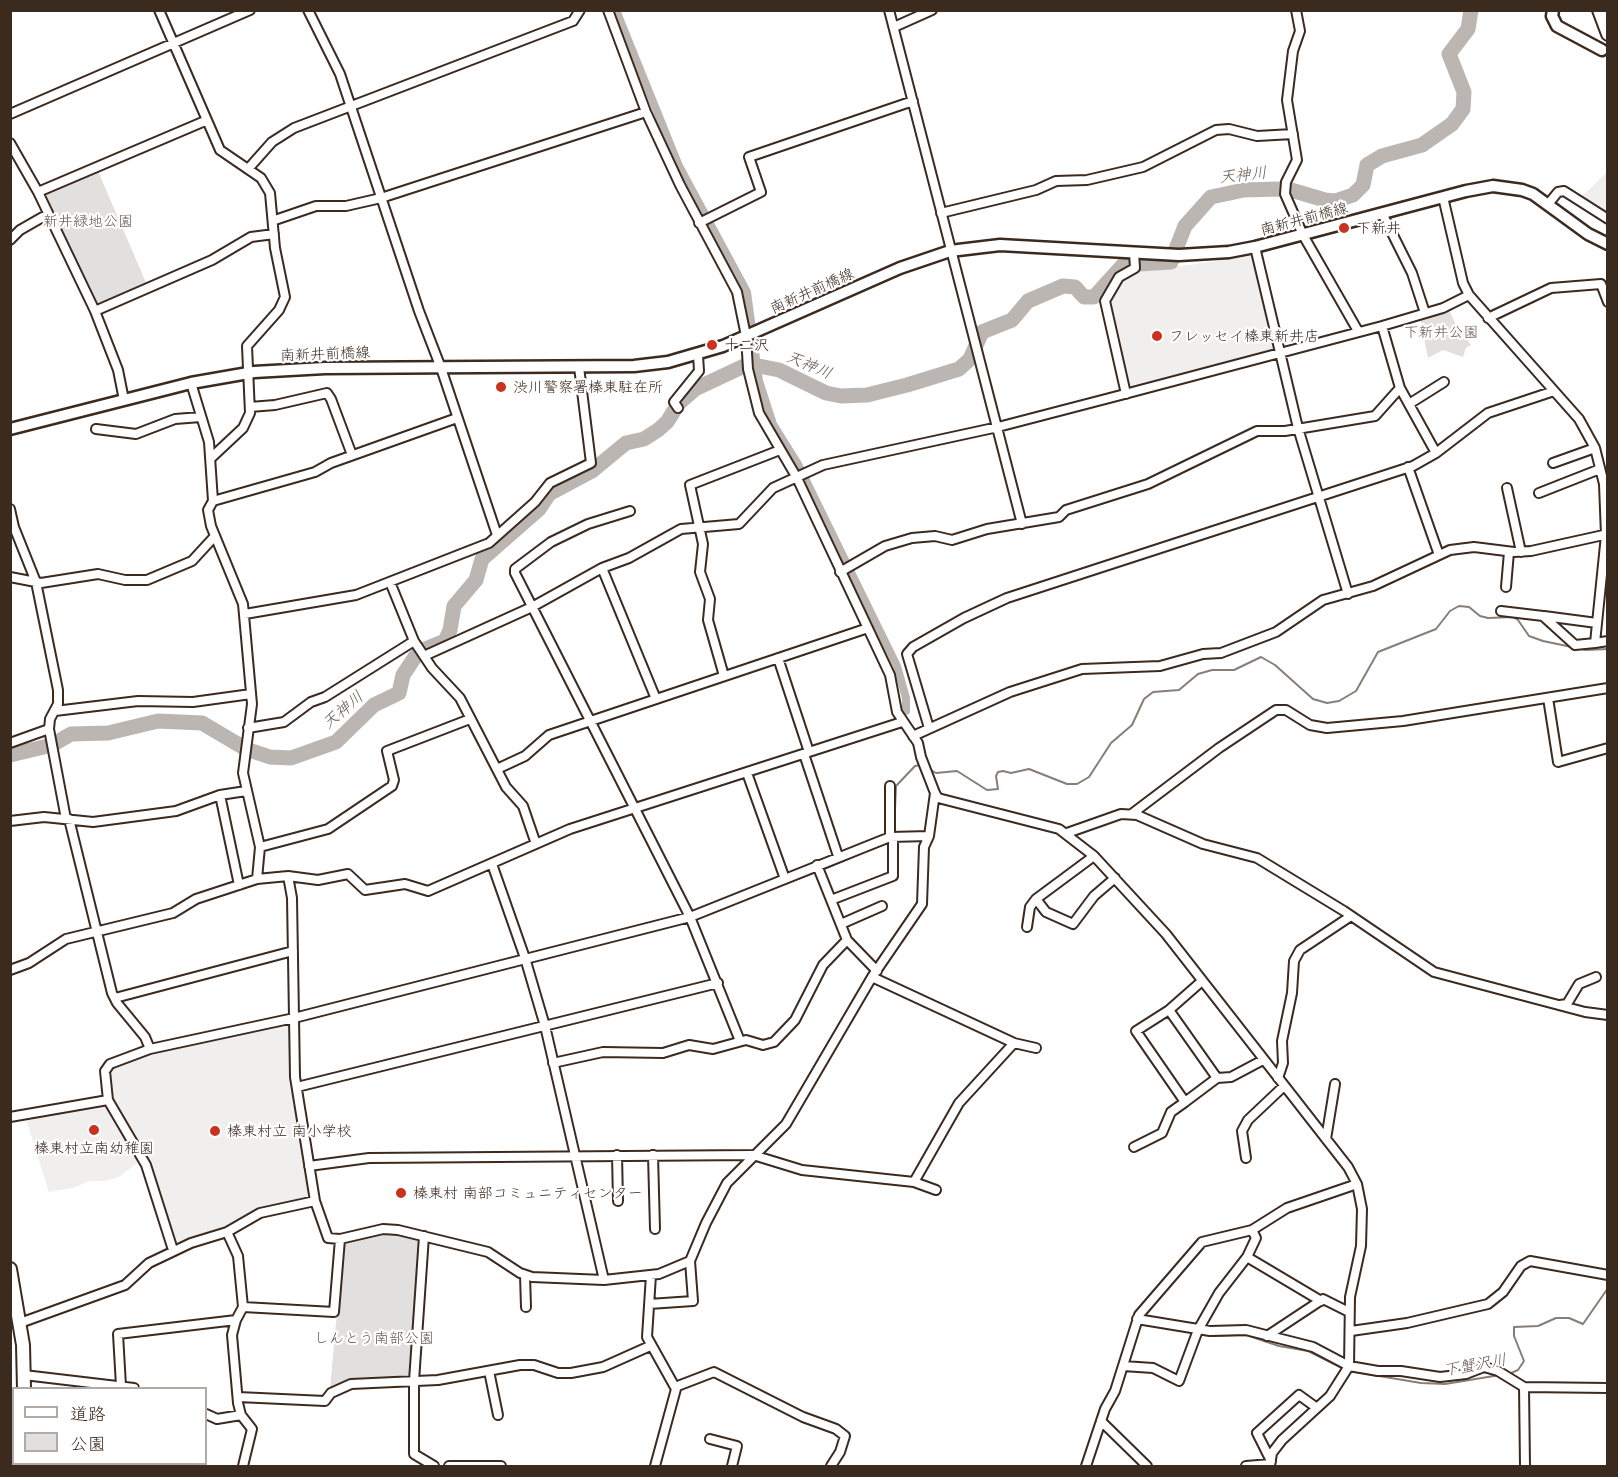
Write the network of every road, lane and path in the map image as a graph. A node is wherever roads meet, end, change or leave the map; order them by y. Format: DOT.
graph roads {
  1 [pos="159,10"];
  2 [pos="250,10"];
  3 [pos="308,10"];
  4 [pos="580,10"];
  5 [pos="608,10"];
  6 [pos="889,10"];
  7 [pos="932,10"];
  8 [pos="1296,10"];
  9 [pos="1553,10"];
  10 [pos="1599,10"];
  11 [pos="894,27"];
  12 [pos="1608,34"];
  13 [pos="173,45"];
  14 [pos="1602,50"];
  15 [pos="913,101"];
  16 [pos="351,107"];
  17 [pos="646,112"];
  18 [pos="10,114"];
  19 [pos="205,121"];
  20 [pos="1293,134"];
  21 [pos="10,143"];
  22 [pos="248,168"];
  23 [pos="38,192"];
  24 [pos="1443,196"];
  25 [pos="381,198"];
  26 [pos="1549,203"];
  27 [pos="940,213"];
  28 [pos="1382,213"];
  29 [pos="48,214"];
  30 [pos="1608,219"];
  31 [pos="275,220"];
  32 [pos="705,220"];
  33 [pos="274,234"];
  34 [pos="1303,235"];
  35 [pos="10,240"];
  36 [pos="1608,244"];
  37 [pos="1255,248"];
  38 [pos="950,251"];
  39 [pos="1134,253"];
  40 [pos="1604,283"];
  41 [pos="1469,295"];
  42 [pos="1608,302"];
  43 [pos="95,311"];
  44 [pos="1425,313"];
  45 [pos="1488,318"];
  46 [pos="1382,326"];
  47 [pos="1358,331"];
  48 [pos="746,336"];
  49 [pos="1280,353"];
  50 [pos="698,355"];
  51 [pos="579,367"];
  52 [pos="441,368"];
  53 [pos="247,373"];
  54 [pos="1444,382"];
  55 [pos="191,383"];
  56 [pos="1400,388"];
  57 [pos="1554,391"];
  58 [pos="1126,394"];
  59 [pos="124,400"];
  60 [pos="1409,404"];
  61 [pos="676,406"];
  62 [pos="250,407"];
  63 [pos="201,417"];
  64 [pos="457,418"];
  65 [pos="998,427"];
  66 [pos="1298,428"];
  67 [pos="10,429"];
  68 [pos="96,429"];
  69 [pos="1595,448"];
  70 [pos="780,450"];
  71 [pos="1436,453"];
  72 [pos="352,455"];
  73 [pos="210,458"];
  74 [pos="1553,464"];
  75 [pos="1408,467"];
  76 [pos="1600,468"];
  77 [pos="797,478"];
  78 [pos="1606,484"];
  79 [pos="1507,488"];
  80 [pos="1539,493"];
  81 [pos="1317,498"];
  82 [pos="213,501"];
  83 [pos="10,509"];
  84 [pos="630,511"];
  85 [pos="1023,524"];
  86 [pos="699,529"];
  87 [pos="497,535"];
  88 [pos="1606,535"];
  89 [pos="214,536"];
  90 [pos="1509,552"];
  91 [pos="1521,552"];
  92 [pos="1439,555"];
  93 [pos="602,568"];
  94 [pos="840,572"];
  95 [pos="10,577"];
  96 [pos="36,582"];
  97 [pos="390,582"];
  98 [pos="1604,585"];
  99 [pos="1506,587"];
  100 [pos="1348,594"];
  101 [pos="532,607"];
  102 [pos="1501,612"];
  103 [pos="244,614"];
  104 [pos="1543,616"];
  105 [pos="1597,623"];
  106 [pos="868,628"];
  107 [pos="414,641"];
  108 [pos="1608,641"];
  109 [pos="1595,643"];
  110 [pos="424,656"];
  111 [pos="778,658"];
  112 [pos="724,676"];
  113 [pos="1608,688"];
  114 [pos="251,694"];
  115 [pos="1548,698"];
  116 [pos="656,699"];
  117 [pos="56,711"];
  118 [pos="470,719"];
  119 [pos="591,721"];
  120 [pos="902,722"];
  121 [pos="248,728"];
  122 [pos="929,728"];
  123 [pos="49,729"];
  124 [pos="912,736"];
  125 [pos="10,743"];
  126 [pos="1608,748"];
  127 [pos="807,753"];
  128 [pos="497,769"];
  129 [pos="747,773"];
  130 [pos="890,786"];
  131 [pos="246,791"];
  132 [pos="935,793"];
  133 [pos="220,795"];
  134 [pos="636,808"];
  135 [pos="1133,813"];
  136 [pos="68,819"];
  137 [pos="10,821"];
  138 [pos="1067,833"];
  139 [pos="929,836"];
  140 [pos="892,837"];
  141 [pos="536,844"];
  142 [pos="260,847"];
  143 [pos="838,856"];
  144 [pos="1094,856"];
  145 [pos="492,864"];
  146 [pos="817,865"];
  147 [pos="288,876"];
  148 [pos="1114,878"];
  149 [pos="257,879"];
  150 [pos="785,879"];
  151 [pos="239,885"];
  152 [pos="1036,899"];
  153 [pos="831,900"];
  154 [pos="882,906"];
  155 [pos="1350,916"];
  156 [pos="690,917"];
  157 [pos="841,924"];
  158 [pos="1027,927"];
  159 [pos="98,933"];
  160 [pos="847,940"];
  161 [pos="293,951"];
  162 [pos="525,958"];
  163 [pos="10,969"];
  164 [pos="874,974"];
  165 [pos="1596,977"];
  166 [pos="1202,981"];
  167 [pos="718,983"];
  168 [pos="115,998"];
  169 [pos="1560,1005"];
  170 [pos="1169,1010"];
  171 [pos="1608,1015"];
  172 [pos="294,1018"];
  173 [pos="545,1026"];
  174 [pos="740,1041"];
  175 [pos="1014,1043"];
  176 [pos="150,1048"];
  177 [pos="1036,1048"];
  178 [pos="1263,1060"];
  179 [pos="553,1063"];
  180 [pos="1217,1078"];
  181 [pos="1278,1078"];
  182 [pos="1335,1084"];
  183 [pos="1284,1086"];
  184 [pos="297,1087"];
  185 [pos="108,1100"];
  186 [pos="1185,1102"];
  187 [pos="10,1117"];
  188 [pos="1326,1139"];
  189 [pos="1134,1147"];
  190 [pos="575,1155"];
  191 [pos="617,1155"];
  192 [pos="653,1155"];
  193 [pos="753,1155"];
  194 [pos="1246,1158"];
  195 [pos="309,1166"];
  196 [pos="914,1182"];
  197 [pos="1357,1184"];
  198 [pos="936,1190"];
  199 [pos="315,1201"];
  200 [pos="618,1201"];
  201 [pos="655,1229"];
  202 [pos="1252,1230"];
  203 [pos="227,1232"];
  204 [pos="424,1236"];
  205 [pos="340,1239"];
  206 [pos="173,1250"];
  207 [pos="1247,1257"];
  208 [pos="690,1261"];
  209 [pos="10,1269"];
  210 [pos="525,1275"];
  211 [pos="651,1275"];
  212 [pos="1608,1275"];
  213 [pos="604,1280"];
  214 [pos="13,1289"];
  215 [pos="1321,1301"];
  216 [pos="649,1304"];
  217 [pos="243,1307"];
  218 [pos="526,1307"];
  219 [pos="1349,1312"];
  220 [pos="1137,1319"];
  221 [pos="236,1320"];
  222 [pos="20,1323"];
  223 [pos="1198,1330"];
  224 [pos="1351,1331"];
  225 [pos="1268,1336"];
  226 [pos="650,1346"];
  227 [pos="1124,1366"];
  228 [pos="1349,1366"];
  229 [pos="489,1371"];
  230 [pos="24,1375"];
  231 [pos="414,1381"];
  232 [pos="121,1386"];
  233 [pos="24,1387"];
  234 [pos="125,1387"];
  235 [pos="675,1387"];
  236 [pos="1524,1387"];
  237 [pos="1608,1388"];
  238 [pos="238,1396"];
  239 [pos="1317,1408"];
  240 [pos="207,1414"];
  241 [pos="241,1415"];
  242 [pos="498,1415"];
  243 [pos="1101,1421"];
  244 [pos="710,1439"];
  245 [pos="1270,1464"];
  246 [pos="243,1467"];
  247 [pos="434,1467"];
  248 [pos="449,1467"];
  249 [pos="501,1467"];
  250 [pos="655,1467"];
  251 [pos="732,1467"];
  252 [pos="831,1467"];
  253 [pos="1086,1467"];
  254 [pos="1147,1467"];
  255 [pos="1246,1467"];
  256 [pos="1525,1467"];
  1 -- 13 [label="street"];
  2 -- 13 [label="street"];
  3 -- 16 [label="street"];
  4 -- 16 [label="street"];
  5 -- 17 [label="street"];
  6 -- 11 [label="street"];
  7 -- 11 [label="street"];
  8 -- 20 [label="street"];
  9 -- 14 [label="main road"];
  10 -- 12 [label="main road"];
  11 -- 15 [label="street"];
  13 -- 18 [label="street"];
  13 -- 19 [label="street"];
  15 -- 27 [label="street"];
  15 -- 32 [label="street"];
  16 -- 22 [label="street"];
  16 -- 25 [label="street"];
  17 -- 25 [label="street"];
  17 -- 32 [label="street"];
  19 -- 22 [label="street"];
  19 -- 23 [label="street"];
  20 -- 27 [label="street"];
  20 -- 34 [label="street"];
  21 -- 23 [label="street"];
  22 -- 31 [label="street"];
  23 -- 29 [label="street"];
  24 -- 26 [label="main road, 南新井前橋線"];
  24 -- 28 [label="main road, 南新井前橋線"];
  24 -- 41 [label="street"];
  25 -- 31 [label="street"];
  25 -- 52 [label="street"];
  26 -- 30 [label="street"];
  26 -- 36 [label="main road, 南新井前橋線"];
  27 -- 38 [label="street"];
  28 -- 34 [label="main road, 南新井前橋線"];
  28 -- 44 [label="street"];
  29 -- 35 [label="street"];
  29 -- 43 [label="street"];
  31 -- 33 [label="street"];
  32 -- 48 [label="street"];
  33 -- 43 [label="street"];
  33 -- 53 [label="street"];
  34 -- 37 [label="main road, 南新井前橋線"];
  34 -- 47 [label="street"];
  37 -- 39 [label="main road, 南新井前橋線"];
  37 -- 49 [label="street"];
  38 -- 39 [label="main road, 南新井前橋線"];
  38 -- 48 [label="main road, 南新井前橋線"];
  38 -- 65 [label="street"];
  39 -- 58 [label="street"];
  40 -- 42 [label="street"];
  40 -- 45 [label="street"];
  41 -- 44 [label="street"];
  41 -- 45 [label="street"];
  43 -- 59 [label="street"];
  44 -- 46 [label="street"];
  45 -- 57 [label="street"];
  46 -- 47 [label="street"];
  46 -- 56 [label="street"];
  47 -- 49 [label="street"];
  48 -- 50 [label="main road, 南新井前橋線"];
  48 -- 70 [label="street"];
  49 -- 58 [label="street"];
  49 -- 66 [label="street"];
  50 -- 51 [label="main road, 南新井前橋線"];
  50 -- 61 [label="street"];
  51 -- 52 [label="main road, 南新井前橋線"];
  51 -- 87 [label="street"];
  52 -- 53 [label="main road, 南新井前橋線"];
  52 -- 64 [label="street"];
  53 -- 55 [label="main road, 南新井前橋線"];
  53 -- 62 [label="street"];
  54 -- 60 [label="street"];
  55 -- 59 [label="main road, 南新井前橋線"];
  55 -- 63 [label="street"];
  56 -- 60 [label="street"];
  56 -- 66 [label="street"];
  57 -- 69 [label="street"];
  57 -- 71 [label="street"];
  58 -- 65 [label="street"];
  59 -- 67 [label="main road, 南新井前橋線"];
  60 -- 71 [label="street"];
  62 -- 72 [label="street"];
  62 -- 73 [label="street"];
  63 -- 68 [label="street"];
  63 -- 73 [label="street"];
  64 -- 72 [label="street"];
  64 -- 87 [label="street"];
  65 -- 77 [label="street"];
  65 -- 85 [label="street"];
  66 -- 81 [label="street"];
  66 -- 85 [label="street"];
  69 -- 74 [label="street"];
  69 -- 76 [label="street"];
  70 -- 77 [label="street"];
  70 -- 86 [label="street"];
  71 -- 75 [label="street"];
  72 -- 82 [label="street"];
  73 -- 82 [label="street"];
  75 -- 81 [label="street"];
  75 -- 92 [label="street"];
  76 -- 78 [label="street"];
  76 -- 80 [label="street"];
  77 -- 86 [label="street"];
  77 -- 94 [label="street"];
  78 -- 88 [label="street"];
  79 -- 91 [label="street"];
  81 -- 100 [label="street"];
  81 -- 122 [label="street"];
  82 -- 89 [label="street"];
  83 -- 96 [label="street"];
  84 -- 101 [label="street"];
  85 -- 94 [label="street"];
  86 -- 93 [label="street"];
  86 -- 112 [label="street"];
  87 -- 97 [label="street"];
  88 -- 91 [label="street"];
  88 -- 98 [label="street"];
  89 -- 96 [label="street"];
  89 -- 103 [label="street"];
  90 -- 91 [label="street"];
  90 -- 92 [label="street"];
  90 -- 99 [label="street"];
  92 -- 100 [label="street"];
  93 -- 101 [label="street"];
  93 -- 116 [label="street"];
  94 -- 106 [label="street"];
  95 -- 96 [label="street"];
  96 -- 117 [label="street"];
  97 -- 103 [label="street"];
  97 -- 107 [label="street"];
  98 -- 105 [label="street"];
  100 -- 122 [label="street"];
  101 -- 110 [label="street"];
  101 -- 119 [label="street"];
  102 -- 104 [label="street"];
  103 -- 114 [label="street"];
  104 -- 105 [label="street"];
  104 -- 109 [label="street"];
  105 -- 109 [label="street"];
  106 -- 111 [label="street"];
  106 -- 120 [label="street"];
  107 -- 110 [label="street"];
  107 -- 121 [label="street"];
  108 -- 109 [label="street"];
  110 -- 118 [label="street"];
  111 -- 112 [label="street"];
  111 -- 127 [label="street"];
  112 -- 116 [label="street"];
  113 -- 115 [label="street"];
  114 -- 117 [label="street"];
  114 -- 121 [label="street"];
  115 -- 126 [label="street"];
  115 -- 135 [label="street"];
  116 -- 119 [label="street"];
  117 -- 123 [label="street"];
  118 -- 128 [label="street"];
  118 -- 142 [label="street"];
  119 -- 128 [label="street"];
  119 -- 134 [label="street"];
  120 -- 124 [label="street"];
  120 -- 127 [label="street"];
  121 -- 131 [label="street"];
  122 -- 124 [label="street"];
  123 -- 125 [label="street"];
  123 -- 136 [label="street"];
  124 -- 132 [label="street"];
  127 -- 129 [label="street"];
  127 -- 143 [label="street"];
  128 -- 141 [label="street"];
  129 -- 134 [label="street"];
  129 -- 150 [label="street"];
  130 -- 140 [label="street"];
  131 -- 133 [label="street"];
  131 -- 142 [label="street"];
  132 -- 138 [label="street"];
  132 -- 139 [label="street"];
  133 -- 136 [label="street"];
  133 -- 151 [label="street"];
  134 -- 141 [label="street"];
  134 -- 156 [label="street"];
  135 -- 138 [label="street"];
  135 -- 155 [label="street"];
  136 -- 137 [label="street"];
  136 -- 159 [label="street"];
  138 -- 144 [label="street"];
  139 -- 140 [label="street"];
  139 -- 164 [label="street"];
  140 -- 143 [label="street"];
  140 -- 153 [label="street"];
  141 -- 145 [label="street"];
  142 -- 149 [label="street"];
  143 -- 146 [label="street"];
  144 -- 148 [label="street"];
  144 -- 152 [label="street"];
  145 -- 147 [label="street"];
  145 -- 162 [label="street"];
  146 -- 150 [label="street"];
  146 -- 153 [label="street"];
  147 -- 149 [label="street"];
  147 -- 161 [label="street"];
  148 -- 152 [label="street"];
  148 -- 166 [label="street"];
  149 -- 151 [label="street"];
  150 -- 156 [label="street"];
  151 -- 159 [label="street"];
  152 -- 158 [label="street"];
  153 -- 157 [label="street"];
  154 -- 157 [label="street"];
  155 -- 169 [label="street"];
  155 -- 181 [label="street"];
  156 -- 162 [label="street"];
  156 -- 167 [label="street"];
  157 -- 160 [label="street"];
  159 -- 163 [label="street"];
  159 -- 168 [label="street"];
  160 -- 164 [label="street"];
  160 -- 174 [label="street"];
  161 -- 168 [label="street"];
  161 -- 172 [label="street"];
  162 -- 172 [label="street"];
  162 -- 173 [label="street"];
  164 -- 175 [label="street"];
  164 -- 193 [label="street"];
  165 -- 169 [label="street"];
  166 -- 170 [label="street"];
  166 -- 178 [label="street"];
  167 -- 173 [label="street"];
  167 -- 174 [label="street"];
  168 -- 176 [label="street"];
  169 -- 171 [label="street"];
  170 -- 180 [label="street"];
  170 -- 186 [label="street"];
  172 -- 176 [label="street"];
  172 -- 184 [label="street"];
  173 -- 179 [label="street"];
  173 -- 184 [label="street"];
  174 -- 179 [label="street"];
  175 -- 177 [label="street"];
  175 -- 196 [label="street"];
  176 -- 185 [label="street"];
  178 -- 180 [label="street"];
  178 -- 181 [label="street"];
  179 -- 190 [label="street"];
  180 -- 186 [label="street"];
  181 -- 183 [label="street"];
  182 -- 188 [label="street"];
  183 -- 188 [label="street"];
  183 -- 194 [label="street"];
  184 -- 195 [label="street"];
  185 -- 187 [label="street"];
  185 -- 206 [label="street"];
  186 -- 189 [label="street"];
  188 -- 197 [label="street"];
  190 -- 191 [label="street"];
  190 -- 195 [label="street"];
  190 -- 213 [label="street"];
  191 -- 192 [label="street"];
  191 -- 200 [label="street"];
  192 -- 193 [label="street"];
  192 -- 201 [label="street"];
  193 -- 196 [label="street"];
  193 -- 208 [label="street"];
  195 -- 199 [label="street"];
  196 -- 198 [label="street"];
  197 -- 202 [label="street"];
  197 -- 219 [label="street"];
  199 -- 203 [label="street"];
  199 -- 205 [label="street"];
  202 -- 207 [label="street"];
  202 -- 220 [label="street"];
  203 -- 206 [label="street"];
  203 -- 217 [label="street"];
  204 -- 205 [label="street"];
  204 -- 210 [label="street"];
  204 -- 231 [label="street"];
  205 -- 217 [label="street"];
  206 -- 222 [label="street"];
  207 -- 215 [label="street"];
  207 -- 223 [label="street"];
  208 -- 211 [label="street"];
  208 -- 216 [label="street"];
  209 -- 214 [label="main road"];
  210 -- 213 [label="street"];
  210 -- 218 [label="street"];
  211 -- 213 [label="street"];
  211 -- 216 [label="street"];
  212 -- 224 [label="street"];
  214 -- 222 [label="main road"];
  215 -- 219 [label="street"];
  215 -- 225 [label="street"];
  216 -- 226 [label="street"];
  217 -- 221 [label="street"];
  219 -- 224 [label="street"];
  220 -- 223 [label="street"];
  220 -- 227 [label="street"];
  221 -- 232 [label="street"];
  221 -- 238 [label="street"];
  222 -- 230 [label="main road"];
  223 -- 225 [label="street"];
  223 -- 227 [label="street"];
  224 -- 228 [label="street"];
  225 -- 228 [label="street"];
  226 -- 229 [label="street"];
  226 -- 235 [label="street"];
  227 -- 243 [label="street"];
  228 -- 236 [label="street"];
  228 -- 239 [label="street"];
  229 -- 231 [label="street"];
  229 -- 242 [label="street"];
  230 -- 232 [label="street"];
  230 -- 233 [label="main road"];
  231 -- 238 [label="street"];
  231 -- 247 [label="street"];
  232 -- 234 [label="street"];
  235 -- 250 [label="street"];
  235 -- 252 [label="street"];
  236 -- 237 [label="street"];
  236 -- 256 [label="street"];
  238 -- 241 [label="street"];
  239 -- 245 [label="street"];
  239 -- 245 [label="street"];
  240 -- 241 [label="street"];
  241 -- 246 [label="street"];
  243 -- 253 [label="street"];
  243 -- 254 [label="street"];
  244 -- 251 [label="street"];
  245 -- 255 [label="street"];
  248 -- 249 [label="street"];
}
